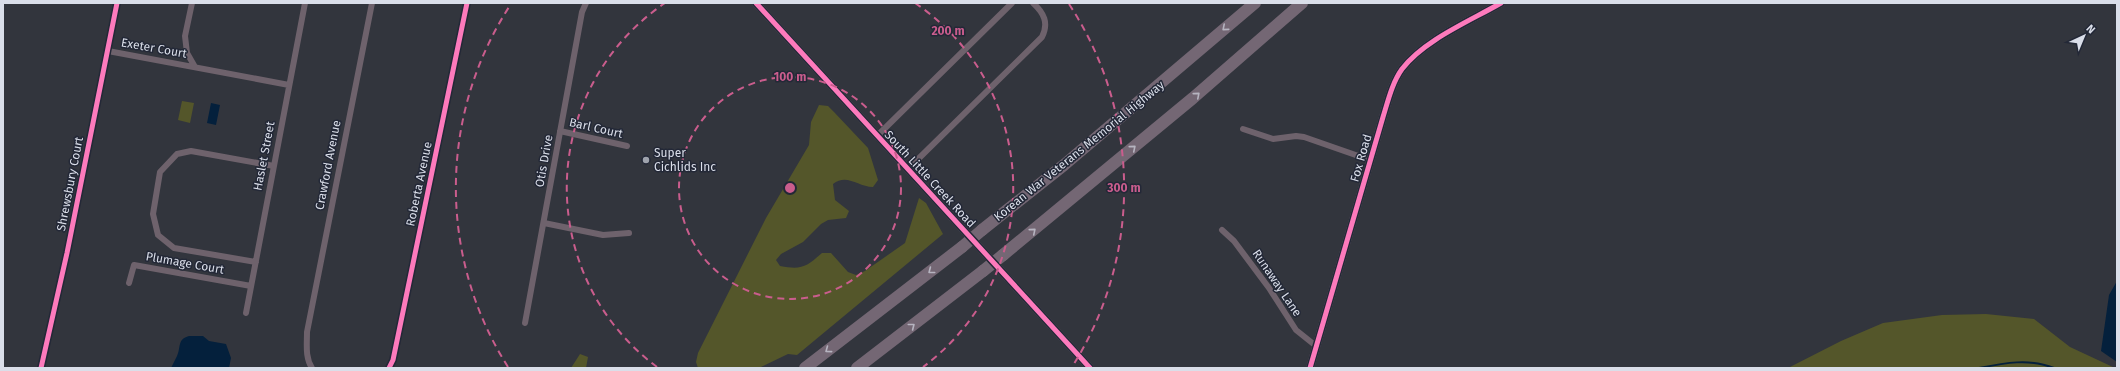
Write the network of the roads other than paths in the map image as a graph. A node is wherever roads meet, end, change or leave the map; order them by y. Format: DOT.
graph roads {
  1 [pos="117,3"];
  2 [pos="192,3"];
  3 [pos="305,3"];
  4 [pos="372,3"];
  5 [pos="467,3"];
  6 [pos="586,3"];
  7 [pos="756,3"];
  8 [pos="1012,3"];
  9 [pos="1033,3"];
  10 [pos="1255,3"];
  11 [pos="1302,3"];
  12 [pos="1501,3"];
  13 [pos="108,51"];
  14 [pos="195,67"];
  15 [pos="289,85"];
  16 [pos="1243,129"];
  17 [pos="560,131"];
  18 [pos="877,136"];
  19 [pos="627,146"];
  20 [pos="1370,160"];
  21 [pos="274,166"];
  22 [pos="908,170"];
  23 [pos="544,223"];
  24 [pos="1222,230"];
  25 [pos="628,233"];
  26 [pos="256,262"];
  27 [pos="128,283"];
  28 [pos="251,286"];
  29 [pos="246,313"];
  30 [pos="525,323"];
  31 [pos="1316,346"];
  32 [pos="881,350"];
  33 [pos="41,368"];
  34 [pos="312,368"];
  35 [pos="389,368"];
  36 [pos="805,368"];
  37 [pos="857,368"];
  38 [pos="861,368"];
  39 [pos="1090,368"];
  40 [pos="1310,368"];
  1 -- 13 [label="street, Shrewsbury Court"];
  2 -- 14 [label="street"];
  3 -- 15 [label="street, Haslet Street"];
  4 -- 34 [label="street, Crawford Avenue"];
  5 -- 35 [label="street, Roberta Avenue"];
  6 -- 17 [label="street, Otis Drive"];
  7 -- 18 [label="street, South Little Creek Road"];
  8 -- 18 [label="street"];
  9 -- 22 [label="street"];
  10 -- 36 [label="highway, Korean War Veterans Memorial Highway, one-way, bridge"];
  32 -- 11 [label="highway, one-way, bridge"];
  12 -- 20 [label="street, Fox Road"];
  13 -- 14 [label="street, Exeter Court"];
  13 -- 33 [label="street, Shrewsbury Court"];
  14 -- 15 [label="street, Exeter Court"];
  15 -- 21 [label="street, Haslet Street"];
  16 -- 20 [label="street"];
  17 -- 19 [label="street, Barl Court"];
  17 -- 23 [label="street, Otis Drive"];
  18 -- 22 [label="street, South Little Creek Road"];
  20 -- 31 [label="street, Fox Road"];
  21 -- 26 [label="street, Haslet Street"];
  21 -- 26 [label="street"];
  22 -- 39 [label="street, South Little Creek Road"];
  23 -- 25 [label="street"];
  23 -- 30 [label="street, Otis Drive"];
  24 -- 31 [label="street, Runaway Lane"];
  26 -- 28 [label="street, Haslet Street"];
  27 -- 28 [label="street, Plumage Court"];
  28 -- 29 [label="street, Haslet Street"];
  31 -- 40 [label="street, Fox Road"];
  32 -- 37 [label="highway"];
  32 -- 38 [label="highway"];
}
